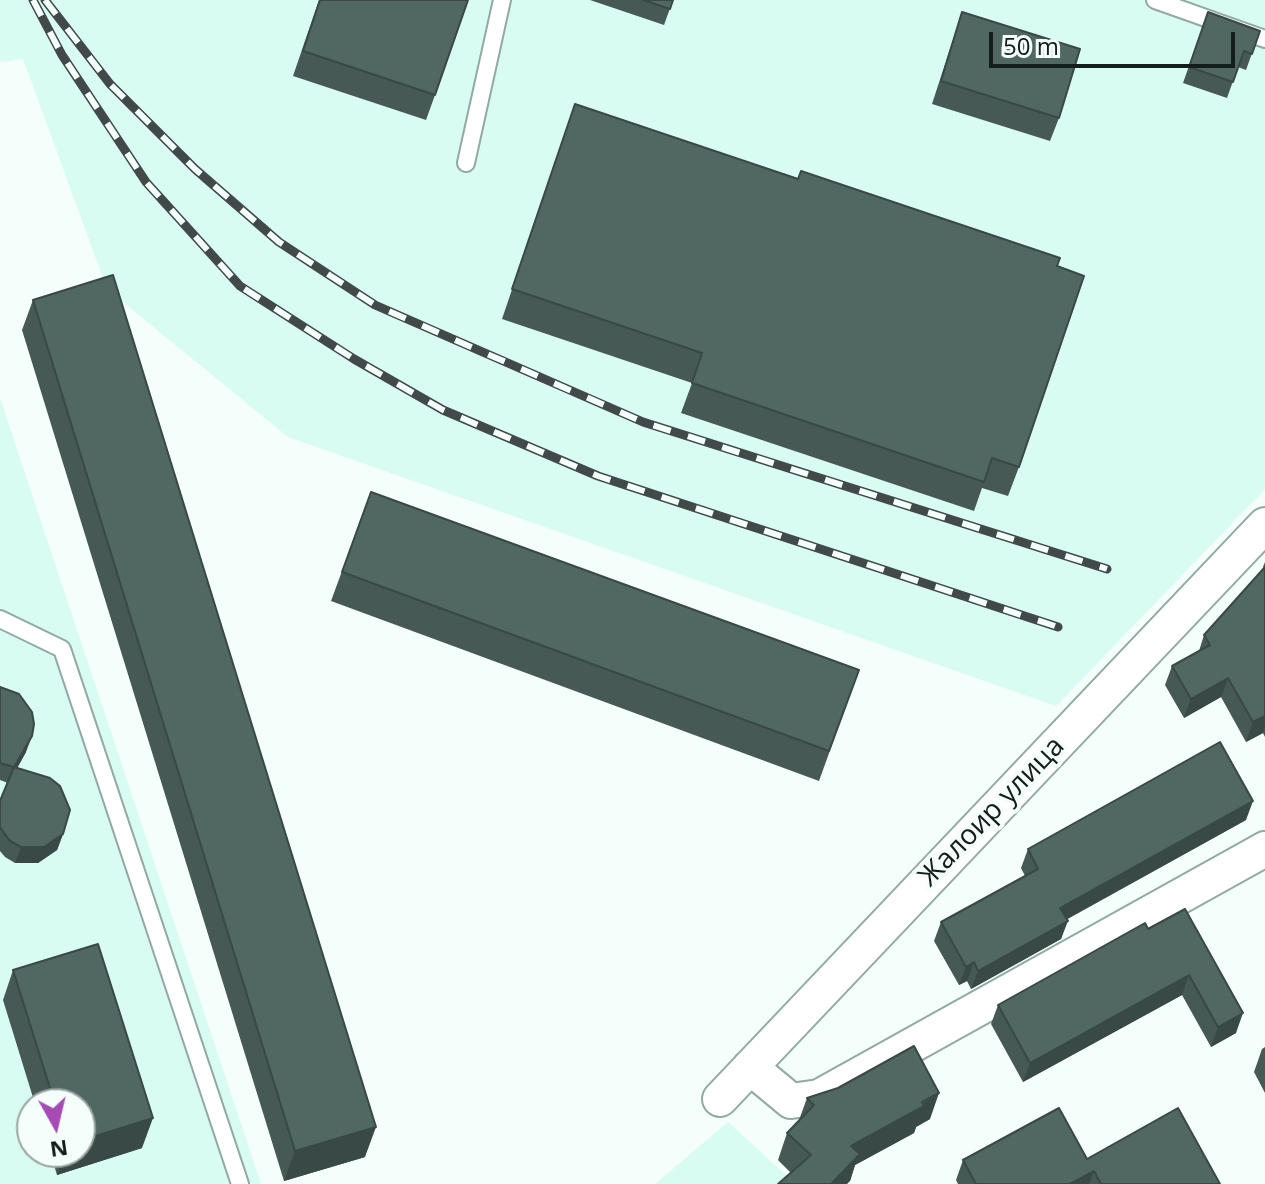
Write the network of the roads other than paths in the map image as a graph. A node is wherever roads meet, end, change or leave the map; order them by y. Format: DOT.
graph roads {
  1 [pos="502,0"];
  2 [pos="1155,0"];
  3 [pos="1265,39"];
  4 [pos="466,163"];
  5 [pos="1265,525"];
  6 [pos="0,619"];
  7 [pos="1265,849"];
  8 [pos="750,1067"];
  9 [pos="720,1099"];
  10 [pos="240,1184"];
  1 -- 4 [label="lane"];
  2 -- 3 [label="lane"];
  5 -- 8 [label="street, Жалоир улица"];
  6 -- 10 [label="lane"];
  7 -- 8 [label="street"];
  8 -- 9 [label="street, Жалоир улица"];
}
